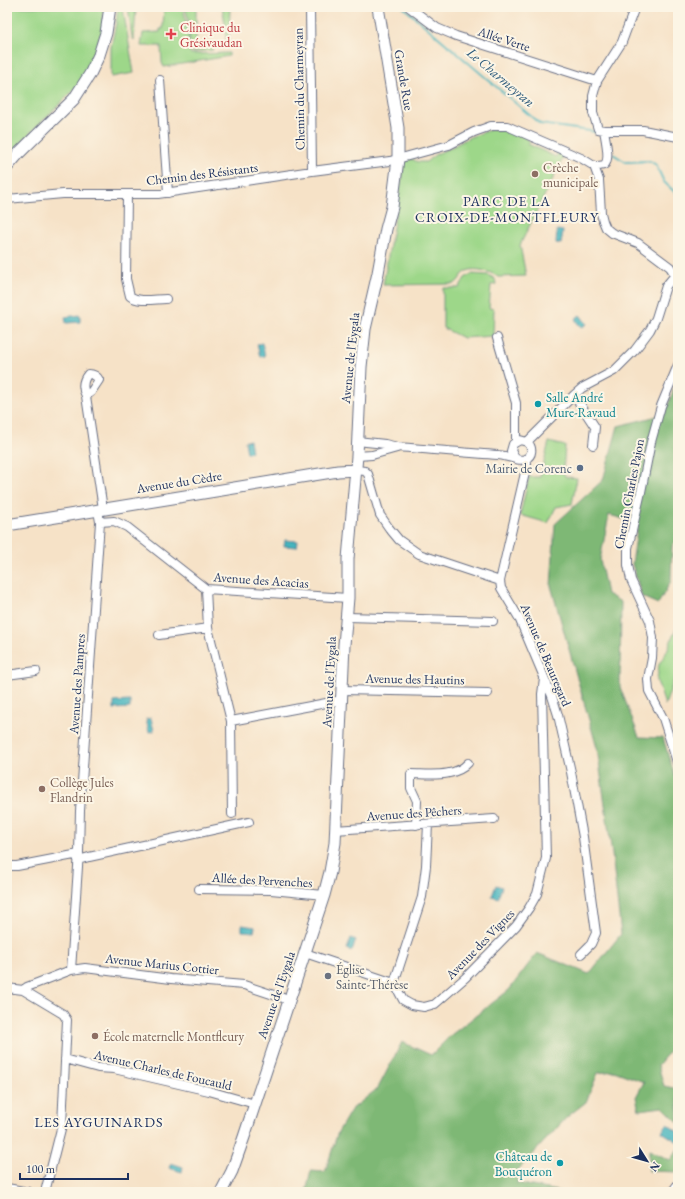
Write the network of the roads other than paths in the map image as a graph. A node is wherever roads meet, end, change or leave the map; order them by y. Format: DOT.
graph roads {
  1 [pos="110,7"];
  2 [pos="310,7"];
  3 [pos="378,7"];
  4 [pos="409,7"];
  5 [pos="635,7"];
  6 [pos="160,80"];
  7 [pos="597,81"];
  8 [pos="78,91"];
  9 [pos="604,130"];
  10 [pos="678,137"];
  11 [pos="398,159"];
  12 [pos="7,160"];
  13 [pos="594,166"];
  14 [pos="7,167"];
  15 [pos="312,171"];
  16 [pos="168,193"];
  17 [pos="126,194"];
  18 [pos="7,199"];
  19 [pos="677,275"];
  20 [pos="166,299"];
  21 [pos="497,338"];
  22 [pos="678,365"];
  23 [pos="574,395"];
  24 [pos="86,396"];
  25 [pos="358,441"];
  26 [pos="527,442"];
  27 [pos="514,444"];
  28 [pos="593,445"];
  29 [pos="398,447"];
  30 [pos="502,455"];
  31 [pos="357,456"];
  32 [pos="515,458"];
  33 [pos="526,459"];
  34 [pos="356,470"];
  35 [pos="100,509"];
  36 [pos="100,522"];
  37 [pos="7,525"];
  38 [pos="500,581"];
  39 [pos="206,589"];
  40 [pos="348,598"];
  41 [pos="347,617"];
  42 [pos="492,620"];
  43 [pos="208,628"];
  44 [pos="159,635"];
  45 [pos="36,671"];
  46 [pos="7,674"];
  47 [pos="545,678"];
  48 [pos="488,693"];
  49 [pos="342,695"];
  50 [pos="231,720"];
  51 [pos="468,763"];
  52 [pos="678,765"];
  53 [pos="232,814"];
  54 [pos="494,819"];
  55 [pos="249,822"];
  56 [pos="428,824"];
  57 [pos="416,825"];
  58 [pos="335,830"];
  59 [pos="78,857"];
  60 [pos="7,866"];
  61 [pos="199,889"];
  62 [pos="324,895"];
  63 [pos="305,954"];
  64 [pos="581,954"];
  65 [pos="71,970"];
  66 [pos="394,983"];
  67 [pos="34,984"];
  68 [pos="7,988"];
  69 [pos="23,990"];
  70 [pos="33,996"];
  71 [pos="289,1000"];
  72 [pos="65,1059"];
  73 [pos="255,1104"];
  74 [pos="678,1184"];
  75 [pos="7,1188"];
  76 [pos="29,1192"];
  77 [pos="45,1192"];
  78 [pos="221,1192"];
  79 [pos="672,1192"];
  1 -- 8 [label="street"];
  2 -- 15 [label="street, Chemin du Charmeyran"];
  3 -- 11 [label="street, Grande Rue"];
  4 -- 7 [label="street, Allée Verte"];
  5 -- 7 [label="street"];
  6 -- 16 [label="street"];
  7 -- 9 [label="street"];
  8 -- 12 [label="street"];
  8 -- 14 [label="street"];
  9 -- 10 [label="street"];
  9 -- 13 [label="street"];
  11 -- 13 [label="street, Chemin des Résistants"];
  11 -- 15 [label="street, Chemin des Résistants"];
  11 -- 25 [label="street, Avenue de l'Eygala"];
  13 -- 19 [label="street"];
  15 -- 16 [label="street, Chemin des Résistants"];
  16 -- 17 [label="street, Chemin des Résistants"];
  17 -- 18 [label="street, Chemin des Résistants"];
  17 -- 20 [label="street"];
  19 -- 23 [label="street"];
  21 -- 27 [label="street"];
  22 -- 52 [label="street, Chemin Charles Pajon"];
  23 -- 26 [label="street"];
  23 -- 28 [label="street"];
  24 -- 35 [label="street, Avenue des Pampres"];
  25 -- 29 [label="street"];
  25 -- 31 [label="street, Avenue de l'Eygala"];
  26 -- 27 [label="street"];
  26 -- 33 [label="street"];
  27 -- 30 [label="street"];
  27 -- 32 [label="street"];
  29 -- 30 [label="street"];
  29 -- 31 [label="street"];
  30 -- 32 [label="street"];
  31 -- 34 [label="street, Avenue de l'Eygala"];
  32 -- 33 [label="street"];
  33 -- 38 [label="street"];
  34 -- 35 [label="street, Avenue du Cèdre"];
  34 -- 38 [label="street"];
  34 -- 40 [label="street, Avenue de l'Eygala"];
  35 -- 36 [label="street, Avenue des Pampres"];
  35 -- 37 [label="street, Avenue du Cèdre"];
  36 -- 39 [label="street, Avenue des Acacias"];
  36 -- 59 [label="street, Avenue des Pampres"];
  38 -- 47 [label="street, Avenue de Beauregard"];
  39 -- 40 [label="street, Avenue des Acacias"];
  39 -- 43 [label="street"];
  40 -- 41 [label="street, Avenue de l'Eygala"];
  41 -- 42 [label="street"];
  41 -- 49 [label="street, Avenue de l'Eygala"];
  43 -- 44 [label="street"];
  43 -- 50 [label="street"];
  45 -- 46 [label="street"];
  47 -- 64 [label="street, Avenue de Beauregard"];
  47 -- 66 [label="street, Avenue des Vignes"];
  48 -- 49 [label="street, Avenue des Hautins"];
  49 -- 50 [label="street, Avenue des Hautins"];
  49 -- 58 [label="street, Avenue de l'Eygala"];
  50 -- 53 [label="street"];
  51 -- 57 [label="street"];
  54 -- 56 [label="street, Avenue des Pêchers"];
  55 -- 59 [label="street"];
  56 -- 57 [label="street, Avenue des Pêchers"];
  56 -- 66 [label="street"];
  57 -- 58 [label="street, Avenue des Pêchers"];
  58 -- 62 [label="street, Avenue de l'Eygala"];
  59 -- 60 [label="street"];
  59 -- 65 [label="street, Avenue des Pampres"];
  61 -- 62 [label="street, Allée des Pervenches"];
  62 -- 63 [label="street, Avenue de l'Eygala"];
  63 -- 66 [label="street"];
  63 -- 71 [label="street, Avenue de l'Eygala"];
  65 -- 67 [label="street, Avenue Marius Cottier"];
  65 -- 71 [label="street, Avenue Marius Cottier"];
  67 -- 69 [label="street, Avenue Marius Cottier"];
  67 -- 70 [label="street"];
  68 -- 69 [label="street"];
  69 -- 70 [label="street"];
  70 -- 72 [label="street"];
  71 -- 73 [label="street, Avenue de l'Eygala"];
  72 -- 73 [label="street, Avenue Charles de Foucauld"];
  72 -- 77 [label="street"];
  73 -- 78 [label="street, Avenue de l'Eygala"];
  74 -- 79 [label="street"];
  75 -- 76 [label="street"];
}
